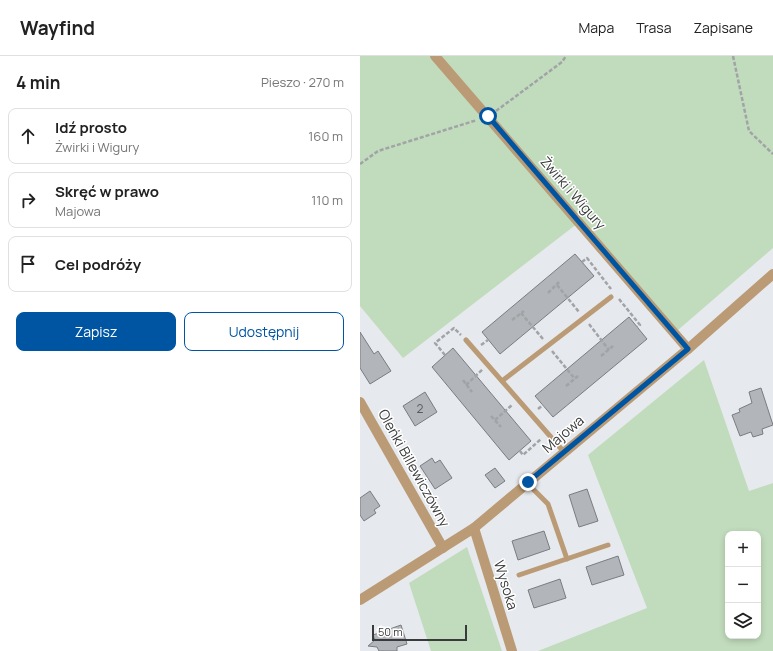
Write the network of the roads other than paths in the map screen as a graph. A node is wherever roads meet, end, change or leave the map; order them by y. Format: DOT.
graph roads {
  1 [pos="435,56"];
  2 [pos="773,274"];
  3 [pos="611,297"];
  4 [pos="466,340"];
  5 [pos="688,349"];
  6 [pos="502,382"];
  7 [pos="360,403"];
  8 [pos="564,452"];
  9 [pos="528,482"];
  10 [pos="474,528"];
  11 [pos="608,545"];
  12 [pos="443,548"];
  13 [pos="567,559"];
  14 [pos="519,575"];
  15 [pos="360,600"];
  16 [pos="512,651"];
  1 -- 5 [label="street, Żwirki i Wigury"];
  2 -- 5 [label="street, Majowa"];
  3 -- 6 [label="lane"];
  4 -- 6 [label="lane"];
  5 -- 8 [label="street, Majowa"];
  6 -- 8 [label="lane"];
  7 -- 12 [label="street, Oleńki Billewiczówny"];
  8 -- 9 [label="street, Majowa"];
  9 -- 10 [label="street, Majowa"];
  9 -- 13 [label="lane"];
  10 -- 12 [label="street, Majowa"];
  10 -- 16 [label="street, Wysoka"];
  11 -- 13 [label="lane"];
  12 -- 15 [label="street, Majowa"];
  13 -- 14 [label="lane"];
}
